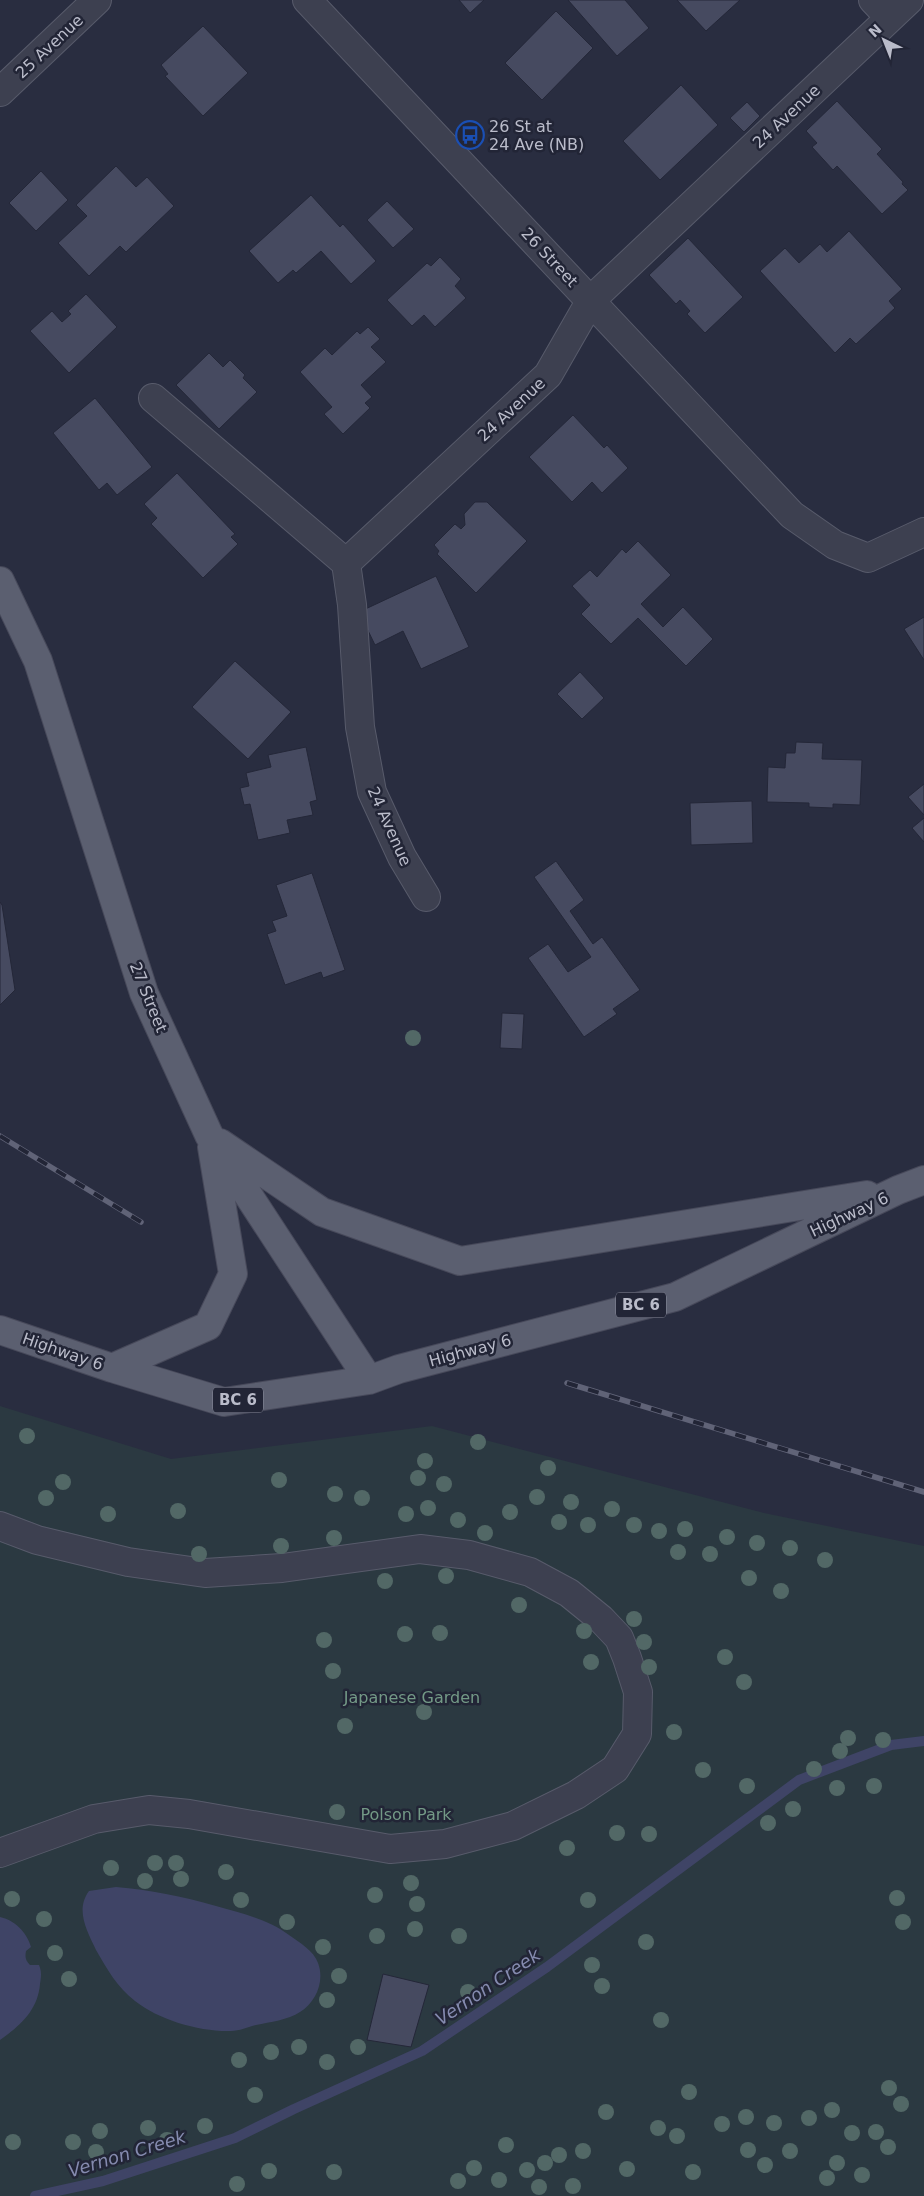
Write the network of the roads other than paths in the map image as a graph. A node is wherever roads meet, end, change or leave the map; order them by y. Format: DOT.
graph roads {
  1 [pos="98,0"];
  2 [pos="307,0"];
  3 [pos="909,0"];
  4 [pos="881,9"];
  5 [pos="0,92"];
  6 [pos="591,300"];
  7 [pos="153,398"];
  8 [pos="924,532"];
  9 [pos="346,563"];
  10 [pos="0,581"];
  11 [pos="426,897"];
  12 [pos="210,1135"];
  13 [pos="924,1180"];
  14 [pos="898,1190"];
  15 [pos="0,1330"];
  16 [pos="112,1368"];
  17 [pos="369,1380"];
  18 [pos="0,1526"];
  19 [pos="0,1853"];
  1 -- 5 [label="street, 25 Avenue"];
  2 -- 6 [label="street, 26 Street"];
  3 -- 4 [label="street, 24 Avenue"];
  4 -- 6 [label="street, 24 Avenue"];
  6 -- 8 [label="street, 26 Street"];
  6 -- 9 [label="street, 24 Avenue"];
  7 -- 9 [label="street"];
  9 -- 11 [label="street, 24 Avenue"];
  10 -- 12 [label="main road, 27 Street"];
  12 -- 14 [label="main road"];
  12 -- 16 [label="main road"];
  12 -- 17 [label="main road, 27 Street"];
  13 -- 14 [label="main road, Highway 6 / BC 6"];
  14 -- 17 [label="main road, Highway 6 / BC 6"];
  15 -- 16 [label="main road, Highway 6 / BC 6"];
  16 -- 17 [label="main road, Highway 6 / BC 6"];
  18 -- 19 [label="street"];
}
